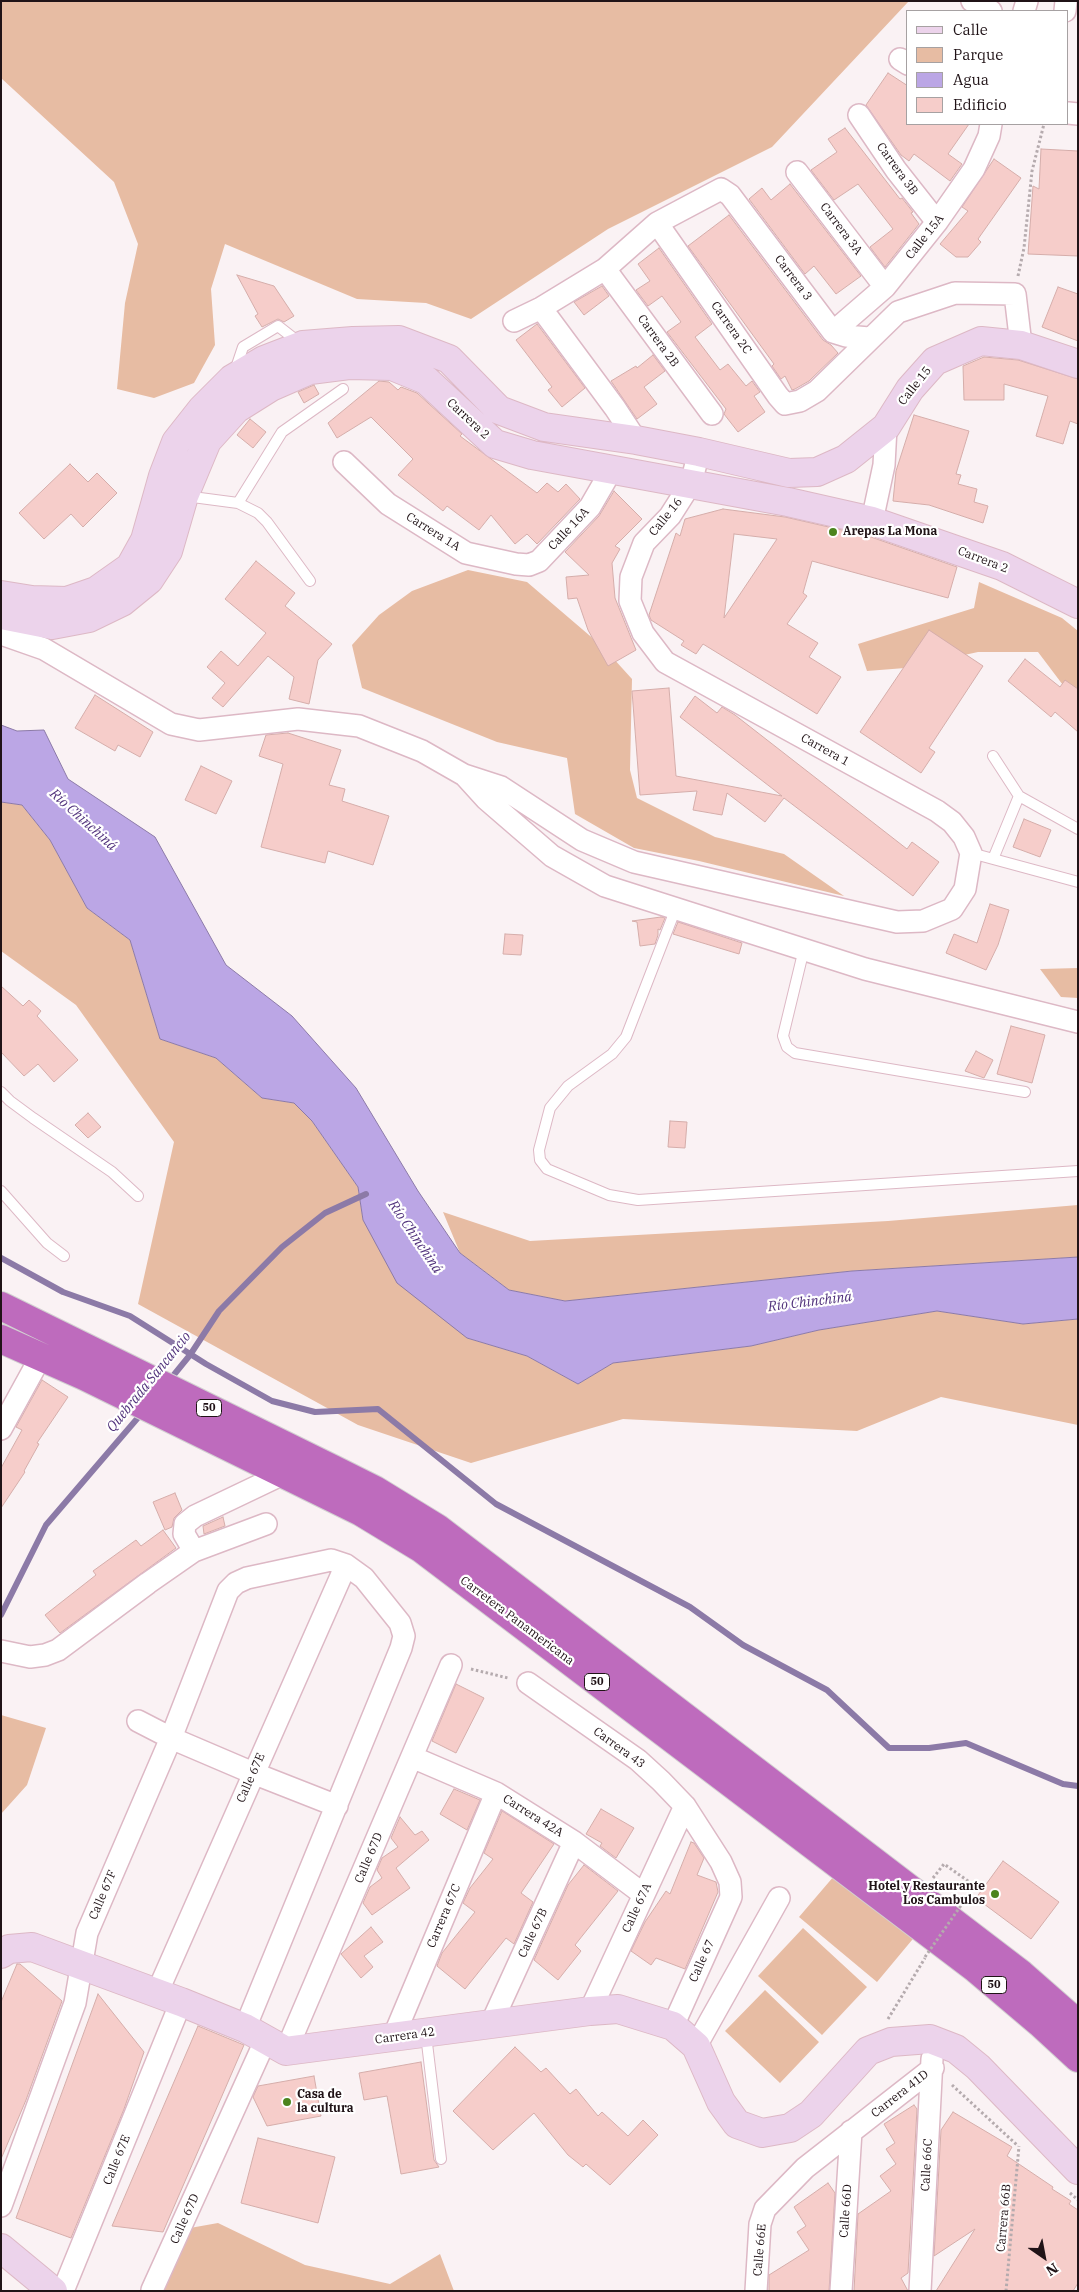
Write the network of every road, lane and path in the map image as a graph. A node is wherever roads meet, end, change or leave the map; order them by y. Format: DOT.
graph roads {
  1 [pos="972,1"];
  2 [pos="989,10"];
  3 [pos="860,115"];
  4 [pos="991,125"];
  5 [pos="1044,125"];
  6 [pos="797,172"];
  7 [pos="938,222"];
  8 [pos="658,223"];
  9 [pos="605,269"];
  10 [pos="885,287"];
  11 [pos="1015,294"];
  12 [pos="541,308"];
  13 [pos="514,321"];
  14 [pos="833,332"];
  15 [pos="869,338"];
  16 [pos="1021,345"];
  17 [pos="1078,364"];
  18 [pos="343,389"];
  19 [pos="712,414"];
  20 [pos="886,427"];
  21 [pos="636,440"];
  22 [pos="699,452"];
  23 [pos="344,462"];
  24 [pos="612,469"];
  25 [pos="691,483"];
  26 [pos="171,493"];
  27 [pos="238,503"];
  28 [pos="872,521"];
  29 [pos="539,561"];
  30 [pos="310,581"];
  31 [pos="1,595"];
  32 [pos="1078,604"];
  33 [pos="1,615"];
  34 [pos="1,634"];
  35 [pos="665,662"];
  36 [pos="993,756"];
  37 [pos="464,775"];
  38 [pos="1019,796"];
  39 [pos="1078,829"];
  40 [pos="971,853"];
  41 [pos="993,859"];
  42 [pos="1078,882"];
  43 [pos="676,908"];
  44 [pos="804,950"];
  45 [pos="1078,1022"];
  46 [pos="1,1092"];
  47 [pos="1025,1092"];
  48 [pos="1078,1171"];
  49 [pos="1,1190"];
  50 [pos="138,1196"];
  51 [pos="64,1256"];
  52 [pos="1,1306"];
  53 [pos="1,1339"];
  54 [pos="40,1358"];
  55 [pos="1,1429"];
  56 [pos="278,1472"];
  57 [pos="266,1524"];
  58 [pos="194,1551"];
  59 [pos="346,1565"];
  60 [pos="6,1652"];
  61 [pos="451,1665"];
  62 [pos="528,1683"];
  63 [pos="138,1721"];
  64 [pos="171,1738"];
  65 [pos="412,1757"];
  66 [pos="253,1773"];
  67 [pos="496,1793"];
  68 [pos="337,1806"];
  69 [pos="684,1806"];
  70 [pos="574,1842"];
  71 [pos="644,1894"];
  72 [pos="920,1896"];
  73 [pos="731,1897"];
  74 [pos="779,1898"];
  75 [pos="5,1952"];
  76 [pos="82,1964"];
  77 [pos="169,1997"];
  78 [pos="590,2011"];
  79 [pos="887,2020"];
  80 [pos="491,2024"];
  81 [pos="1078,2024"];
  82 [pos="673,2026"];
  83 [pos="426,2034"];
  84 [pos="393,2038"];
  85 [pos="266,2039"];
  86 [pos="930,2039"];
  87 [pos="696,2046"];
  88 [pos="1078,2058"];
  89 [pos="933,2068"];
  90 [pos="851,2131"];
  91 [pos="1019,2146"];
  92 [pos="1026,2153"];
  93 [pos="441,2160"];
  94 [pos="1070,2178"];
  95 [pos="1078,2200"];
  96 [pos="1,2206"];
  97 [pos="765,2209"];
  98 [pos="1,2248"];
  99 [pos="152,2290"];
  100 [pos="53,2291"];
  101 [pos="63,2291"];
  102 [pos="756,2291"];
  103 [pos="840,2291"];
  104 [pos="920,2291"];
  105 [pos="1006,2291"];
  1 -- 2 [label="street"];
  3 -- 7 [label="street, Carrera 3B"];
  4 -- 7 [label="street, Calle 15A"];
  5 -- 11 [label="path"];
  6 -- 10 [label="street, Carrera 3A"];
  7 -- 10 [label="street, Calle 15A"];
  8 -- 9 [label="street"];
  8 -- 14 [label="street, Carrera 3"];
  8 -- 15 [label="street, Carrera 2C"];
  9 -- 12 [label="street"];
  9 -- 19 [label="street, Carrera 2B"];
  10 -- 14 [label="street, Calle 15A"];
  11 -- 15 [label="street"];
  11 -- 16 [label="street"];
  12 -- 13 [label="street"];
  12 -- 21 [label="street"];
  14 -- 15 [label="street"];
  16 -- 17 [label="main road"];
  16 -- 20 [label="main road, Calle 15"];
  18 -- 27 [label="lane"];
  20 -- 22 [label="main road, Carrera 2"];
  20 -- 28 [label="street, Calle 15"];
  21 -- 22 [label="main road, Carrera 2"];
  21 -- 26 [label="main road, Carrera 2"];
  22 -- 25 [label="street, Calle 16"];
  23 -- 29 [label="street, Carrera 1A"];
  24 -- 25 [label="main road, Carrera 2"];
  24 -- 26 [label="main road, Carrera 2"];
  24 -- 29 [label="street, Calle 16A"];
  25 -- 28 [label="main road, Carrera 2"];
  25 -- 35 [label="street, Calle 16"];
  26 -- 27 [label="lane"];
  26 -- 31 [label="main road, Carrera 2"];
  26 -- 33 [label="main road, Carrera 2"];
  27 -- 30 [label="lane"];
  28 -- 32 [label="main road, Carrera 2"];
  34 -- 37 [label="street"];
  35 -- 40 [label="street, Carrera 1"];
  36 -- 38 [label="lane"];
  37 -- 40 [label="street"];
  37 -- 43 [label="street"];
  38 -- 39 [label="lane"];
  38 -- 41 [label="lane"];
  40 -- 41 [label="lane"];
  41 -- 42 [label="lane"];
  43 -- 44 [label="street"];
  43 -- 48 [label="lane"];
  44 -- 45 [label="street"];
  44 -- 47 [label="lane"];
  46 -- 50 [label="lane"];
  49 -- 51 [label="lane"];
  52 -- 72 [label="highway, Carretera Panamericana / 50"];
  53 -- 54 [label="highway, Carretera Panamericana / 50"];
  54 -- 55 [label="street"];
  54 -- 56 [label="highway, Carretera Panamericana / 50"];
  56 -- 58 [label="street"];
  56 -- 88 [label="highway, Carretera Panamericana / 50"];
  57 -- 58 [label="street"];
  58 -- 60 [label="street"];
  59 -- 64 [label="street, Calle 67F"];
  59 -- 66 [label="street, Calle 67E"];
  59 -- 68 [label="street, Calle 67D"];
  61 -- 62 [label="path"];
  61 -- 65 [label="street, Calle 67D"];
  62 -- 69 [label="street, Carrera 43"];
  63 -- 64 [label="street"];
  64 -- 66 [label="street"];
  64 -- 76 [label="street, Calle 67F"];
  65 -- 67 [label="street, Carrera 42A"];
  65 -- 85 [label="street, Calle 67D"];
  66 -- 68 [label="street"];
  66 -- 77 [label="street, Calle 67E"];
  67 -- 70 [label="street, Carrera 42A"];
  67 -- 84 [label="street, Carrera 67C"];
  68 -- 85 [label="street, Calle 67D"];
  69 -- 71 [label="street, Calle 67A"];
  69 -- 73 [label="street, Carrera 43"];
  70 -- 71 [label="street, Carrera 42A"];
  70 -- 80 [label="street, Calle 67B"];
  71 -- 78 [label="street, Calle 67A"];
  72 -- 79 [label="path, bridge"];
  72 -- 81 [label="highway, Carretera Panamericana / 50"];
  73 -- 82 [label="street, Calle 67"];
  74 -- 87 [label="street"];
  75 -- 76 [label="main road, Carrera 42"];
  76 -- 77 [label="main road, Carrera 42"];
  76 -- 96 [label="street, Calle 67F"];
  77 -- 85 [label="main road, Carrera 42"];
  77 -- 101 [label="street, Calle 67E"];
  78 -- 80 [label="main road, Carrera 42"];
  78 -- 82 [label="main road, Carrera 42"];
  80 -- 83 [label="main road, Carrera 42"];
  82 -- 87 [label="main road, Carrera 42"];
  83 -- 84 [label="main road, Carrera 42"];
  83 -- 93 [label="lane"];
  84 -- 85 [label="main road, Carrera 42"];
  85 -- 99 [label="street, Calle 67D"];
  86 -- 87 [label="main road, Carrera 42"];
  86 -- 89 [label="street, Calle 66C"];
  86 -- 94 [label="main road"];
  89 -- 90 [label="street, Carrera 41D"];
  89 -- 91 [label="path, Carrera 41D"];
  89 -- 104 [label="street, Calle 66C"];
  90 -- 97 [label="street, Carrera 41D"];
  90 -- 103 [label="street, Calle 66D"];
  91 -- 92 [label="path, Carrera 41D"];
  91 -- 105 [label="path, Carrera 66B"];
  94 -- 95 [label="path"];
  97 -- 102 [label="street, Calle 66E"];
  98 -- 100 [label="main road"];
}
